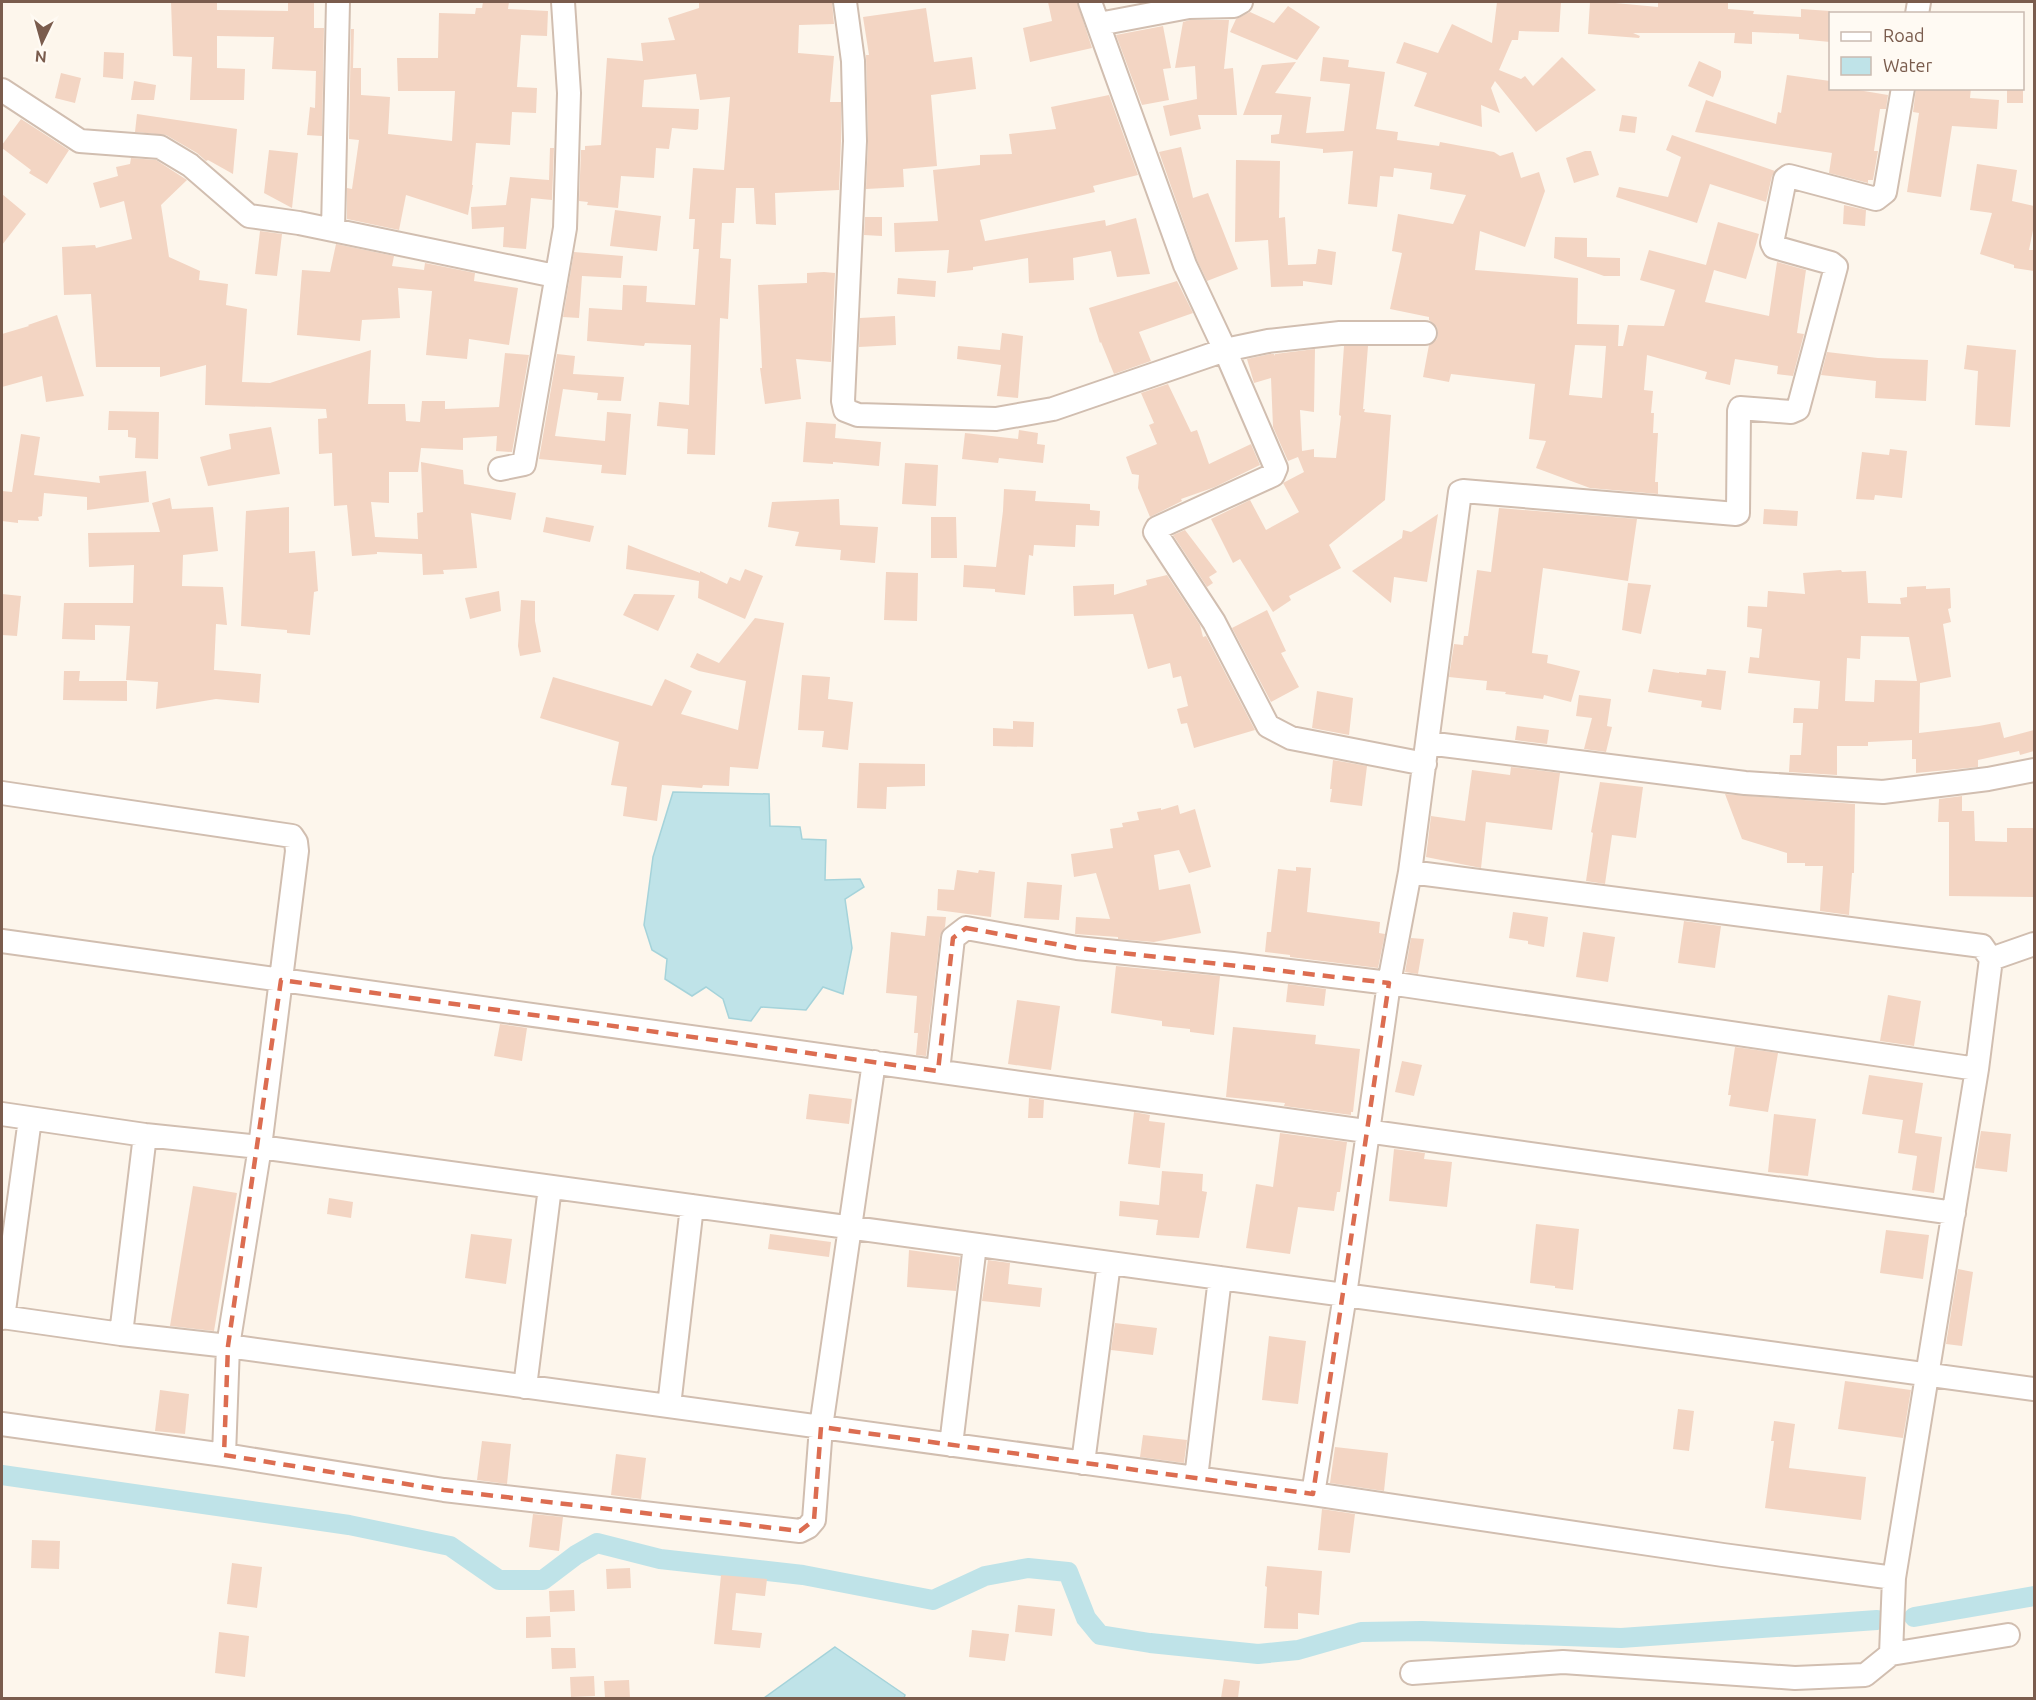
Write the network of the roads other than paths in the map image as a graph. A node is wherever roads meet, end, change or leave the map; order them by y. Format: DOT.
graph roads {
  1 [pos="338,2"];
  2 [pos="563,2"];
  3 [pos="845,2"];
  4 [pos="1090,2"];
  5 [pos="1241,2"];
  6 [pos="1099,24"];
  7 [pos="2,90"];
  8 [pos="1903,90"];
  9 [pos="333,230"];
  10 [pos="555,276"];
  11 [pos="1425,333"];
  12 [pos="1225,350"];
  13 [pos="500,469"];
  14 [pos="1426,754"];
  15 [pos="2034,770"];
  16 [pos="2,794"];
  17 [pos="1410,872"];
  18 [pos="2,941"];
  19 [pos="2034,945"];
  20 [pos="1991,959"];
  21 [pos="281,980"];
  22 [pos="1389,983"];
  23 [pos="873,1062"];
  24 [pos="1977,1069"];
  25 [pos="938,1071"];
  26 [pos="2,1114"];
  27 [pos="30,1119"];
  28 [pos="1369,1131"];
  29 [pos="145,1135"];
  30 [pos="260,1148"];
  31 [pos="550,1187"];
  32 [pos="692,1206"];
  33 [pos="1954,1213"];
  34 [pos="849,1228"];
  35 [pos="975,1245"];
  36 [pos="1109,1263"];
  37 [pos="1220,1278"];
  38 [pos="1345,1295"];
  39 [pos="2,1318"];
  40 [pos="121,1334"];
  41 [pos="228,1346"];
  42 [pos="1926,1374"];
  43 [pos="525,1387"];
  44 [pos="2034,1389"];
  45 [pos="669,1406"];
  46 [pos="2,1424"];
  47 [pos="821,1427"];
  48 [pos="951,1445"];
  49 [pos="224,1455"];
  50 [pos="1083,1463"];
  51 [pos="1196,1478"];
  52 [pos="1313,1494"];
  53 [pos="1894,1578"];
  54 [pos="2008,1635"];
  55 [pos="1891,1654"];
  56 [pos="1413,1673"];
  1 -- 9 [label="street"];
  2 -- 10 [label="street"];
  3 -- 12 [label="street"];
  4 -- 6 [label="street"];
  5 -- 6 [label="street"];
  6 -- 12 [label="street"];
  7 -- 9 [label="street"];
  8 -- 14 [label="street"];
  9 -- 10 [label="street"];
  10 -- 13 [label="street"];
  11 -- 12 [label="street"];
  12 -- 14 [label="street"];
  14 -- 15 [label="street"];
  14 -- 17 [label="street"];
  16 -- 21 [label="street"];
  17 -- 20 [label="street"];
  17 -- 22 [label="street"];
  18 -- 21 [label="street"];
  19 -- 20 [label="street"];
  20 -- 24 [label="street"];
  21 -- 23 [label="street"];
  21 -- 30 [label="street"];
  22 -- 24 [label="street"];
  22 -- 25 [label="street"];
  22 -- 28 [label="street"];
  23 -- 25 [label="street"];
  23 -- 34 [label="street"];
  24 -- 33 [label="street"];
  25 -- 28 [label="street"];
  26 -- 27 [label="street"];
  27 -- 29 [label="street"];
  27 -- 39 [label="street"];
  28 -- 33 [label="street"];
  28 -- 38 [label="street"];
  29 -- 30 [label="street"];
  29 -- 40 [label="street"];
  30 -- 31 [label="street"];
  30 -- 41 [label="street"];
  31 -- 32 [label="street"];
  31 -- 43 [label="street"];
  32 -- 34 [label="street"];
  32 -- 45 [label="street"];
  33 -- 42 [label="street"];
  34 -- 35 [label="street"];
  34 -- 47 [label="street"];
  35 -- 36 [label="street"];
  35 -- 48 [label="street"];
  36 -- 37 [label="street"];
  36 -- 50 [label="street"];
  37 -- 38 [label="street"];
  37 -- 51 [label="street"];
  38 -- 42 [label="street"];
  38 -- 52 [label="street"];
  39 -- 40 [label="street"];
  40 -- 41 [label="street"];
  41 -- 43 [label="street"];
  41 -- 49 [label="street"];
  42 -- 44 [label="street"];
  42 -- 53 [label="street"];
  43 -- 45 [label="street"];
  45 -- 47 [label="street"];
  46 -- 49 [label="street"];
  47 -- 48 [label="street"];
  47 -- 49 [label="street"];
  48 -- 50 [label="street"];
  50 -- 51 [label="street"];
  51 -- 52 [label="street"];
  52 -- 53 [label="street"];
  53 -- 55 [label="street"];
  54 -- 55 [label="street"];
  55 -- 56 [label="street"];
}
